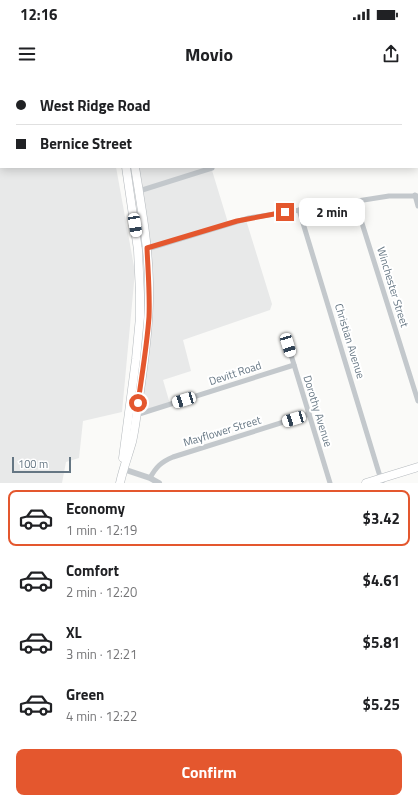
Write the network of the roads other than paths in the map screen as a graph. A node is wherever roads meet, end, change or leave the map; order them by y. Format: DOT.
graph roads {
  1 [pos="126,168"];
  2 [pos="135,168"];
  3 [pos="212,168"];
  4 [pos="139,191"];
  5 [pos="416,196"];
  6 [pos="355,201"];
  7 [pos="418,206"];
  8 [pos="299,210"];
  9 [pos="143,249"];
  10 [pos="288,345"];
  11 [pos="294,365"];
  12 [pos="418,402"];
  13 [pos="309,414"];
  14 [pos="136,415"];
  15 [pos="418,467"];
  16 [pos="123,470"];
  17 [pos="150,478"];
  18 [pos="381,481"];
  19 [pos="120,483"];
  20 [pos="159,483"];
  21 [pos="330,483"];
  22 [pos="366,483"];
  1 -- 9 [label="main road"];
  2 -- 4 [label="main road"];
  3 -- 4 [label="street"];
  4 -- 9 [label="main road"];
  5 -- 6 [label="street"];
  5 -- 7 [label="street"];
  6 -- 8 [label="street"];
  6 -- 12 [label="street, Winchester Street"];
  8 -- 9 [label="street"];
  8 -- 18 [label="street, Christian Avenue"];
  9 -- 14 [label="main road"];
  9 -- 16 [label="main road"];
  10 -- 11 [label="street, Dorothy Avenue"];
  11 -- 13 [label="street, Dorothy Avenue"];
  11 -- 14 [label="street, Devitt Road"];
  13 -- 17 [label="street, Mayflower Street"];
  13 -- 21 [label="street, Dorothy Avenue"];
  14 -- 16 [label="main road"];
  15 -- 18 [label="main road"];
  16 -- 17 [label="street"];
  16 -- 19 [label="main road"];
  17 -- 20 [label="street"];
  18 -- 22 [label="main road"];
}
